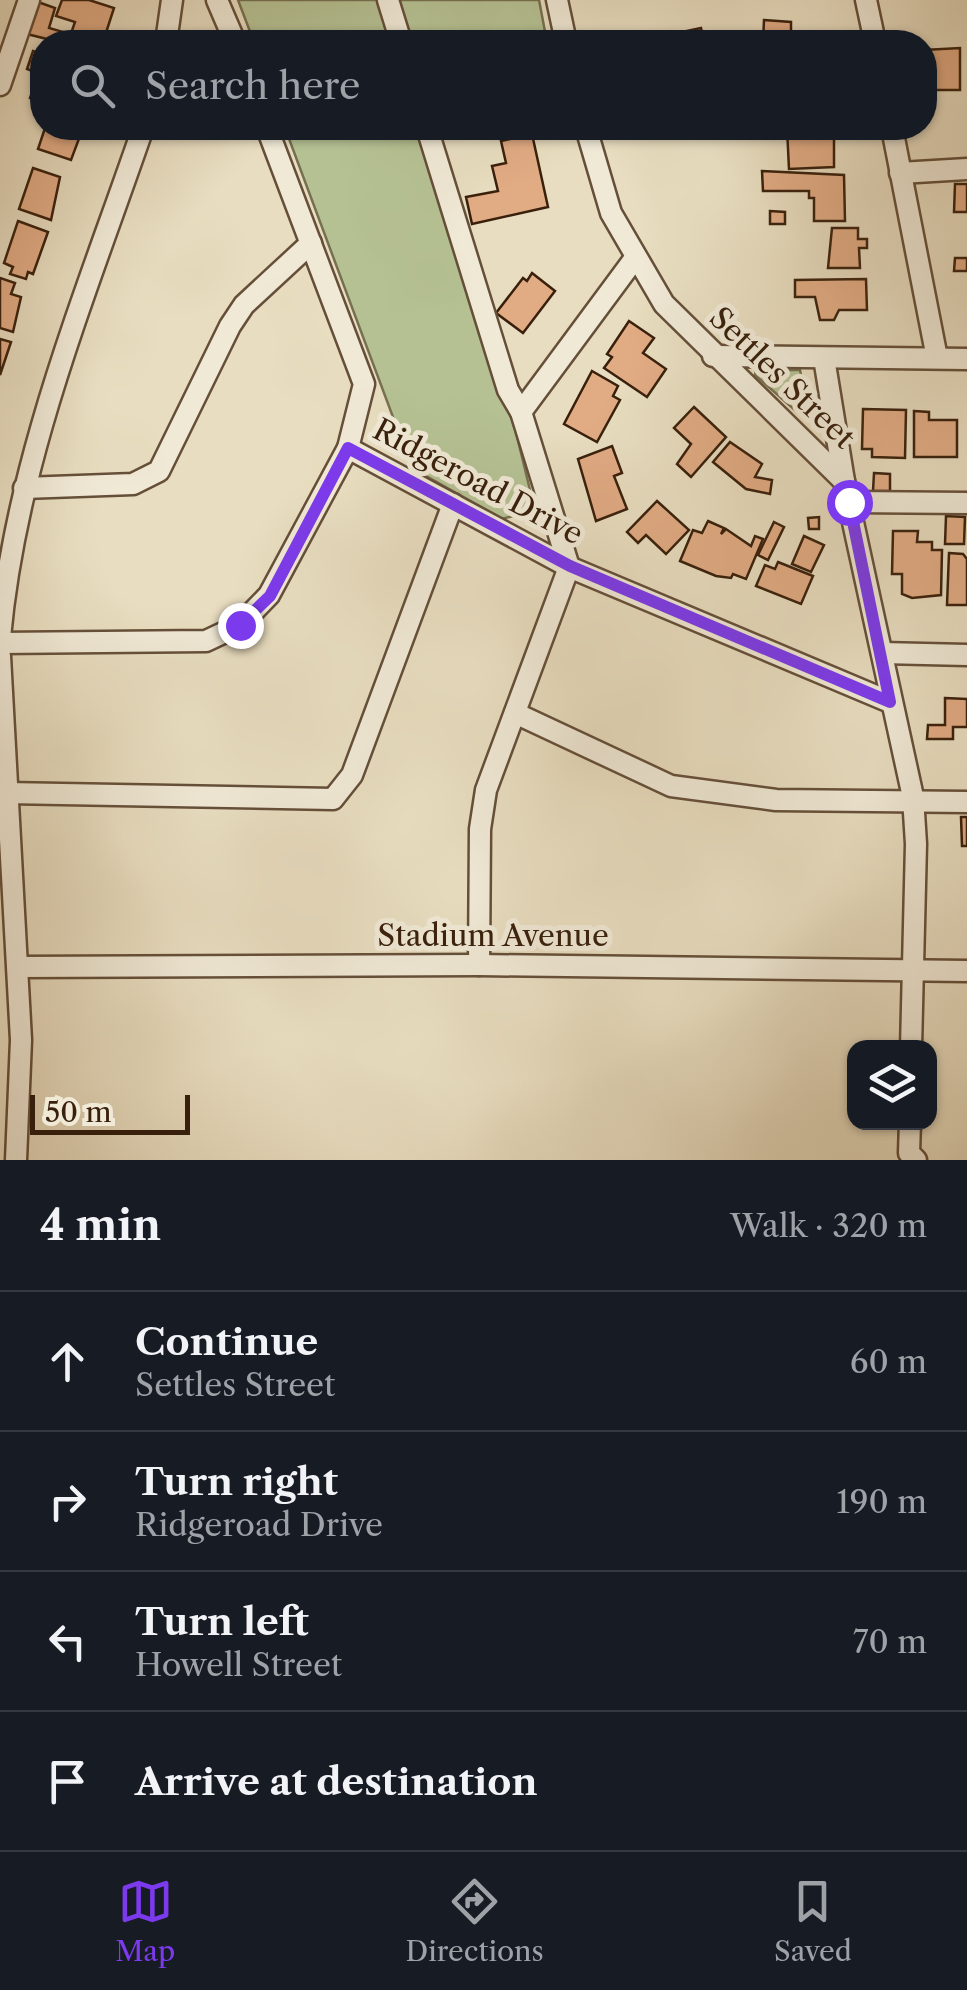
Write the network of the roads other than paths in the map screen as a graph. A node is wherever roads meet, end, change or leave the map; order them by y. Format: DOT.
graph roads {
  1 [pos="30,0"];
  2 [pos="172,0"];
  3 [pos="217,0"];
  4 [pos="388,0"];
  5 [pos="557,0"];
  6 [pos="866,0"];
  7 [pos="168,30"];
  8 [pos="230,30"];
  9 [pos="397,30"];
  10 [pos="563,30"];
  11 [pos="872,30"];
  12 [pos="0,85"];
  13 [pos="139,140"];
  14 [pos="272,140"];
  15 [pos="431,140"];
  16 [pos="589,140"];
  17 [pos="894,140"];
  18 [pos="967,169"];
  19 [pos="900,172"];
  20 [pos="310,242"];
  21 [pos="635,258"];
  22 [pos="713,356"];
  23 [pos="824,358"];
  24 [pos="937,358"];
  25 [pos="967,359"];
  26 [pos="520,412"];
  27 [pos="348,448"];
  28 [pos="844,480"];
  29 [pos="0,493"];
  30 [pos="22,495"];
  31 [pos="849,502"];
  32 [pos="967,503"];
  33 [pos="453,504"];
  34 [pos="570,566"];
  35 [pos="0,640"];
  36 [pos="882,654"];
  37 [pos="967,654"];
  38 [pos="0,656"];
  39 [pos="890,702"];
  40 [pos="515,713"];
  41 [pos="6,793"];
  42 [pos="913,802"];
  43 [pos="967,802"];
  44 [pos="479,964"];
  45 [pos="18,967"];
  46 [pos="912,970"];
  47 [pos="967,971"];
  48 [pos="911,1040"];
  49 [pos="909,1130"];
  50 [pos="906,1158"];
  51 [pos="16,1160"];
  1 -- 12 [label="street"];
  2 -- 7 [label="street"];
  3 -- 8 [label="street"];
  4 -- 9 [label="street"];
  5 -- 10 [label="street"];
  6 -- 11 [label="street"];
  13 -- 30 [label="street"];
  14 -- 20 [label="street, Ridgeroad Drive"];
  15 -- 26 [label="street"];
  16 -- 21 [label="street, Settles Street"];
  17 -- 19 [label="street"];
  18 -- 19 [label="street"];
  19 -- 24 [label="street"];
  20 -- 27 [label="street, Ridgeroad Drive"];
  20 -- 30 [label="street"];
  21 -- 22 [label="street, Settles Street"];
  21 -- 26 [label="street"];
  22 -- 23 [label="street"];
  22 -- 28 [label="street, Settles Street"];
  23 -- 24 [label="street"];
  23 -- 28 [label="street"];
  24 -- 25 [label="street"];
  26 -- 34 [label="street"];
  27 -- 33 [label="street, Ridgeroad Drive"];
  27 -- 35 [label="street"];
  28 -- 31 [label="street, Settles Street"];
  29 -- 30 [label="street"];
  30 -- 35 [label="street"];
  31 -- 32 [label="street"];
  31 -- 36 [label="street, Settles Street"];
  33 -- 34 [label="street, Ridgeroad Drive"];
  33 -- 41 [label="street"];
  34 -- 39 [label="street, Ridgeroad Drive"];
  34 -- 40 [label="street"];
  36 -- 37 [label="street"];
  36 -- 39 [label="street, Settles Street"];
  38 -- 41 [label="street"];
  39 -- 42 [label="street, Settles Street"];
  40 -- 42 [label="street"];
  40 -- 44 [label="street"];
  41 -- 45 [label="street"];
  42 -- 43 [label="street"];
  42 -- 46 [label="street, Settles Street"];
  44 -- 45 [label="street, Stadium Avenue"];
  44 -- 46 [label="street, Stadium Avenue"];
  45 -- 51 [label="street"];
  46 -- 47 [label="street, Stadium Avenue"];
  46 -- 48 [label="street, Settles Street"];
  49 -- 50 [label="street"];
}
